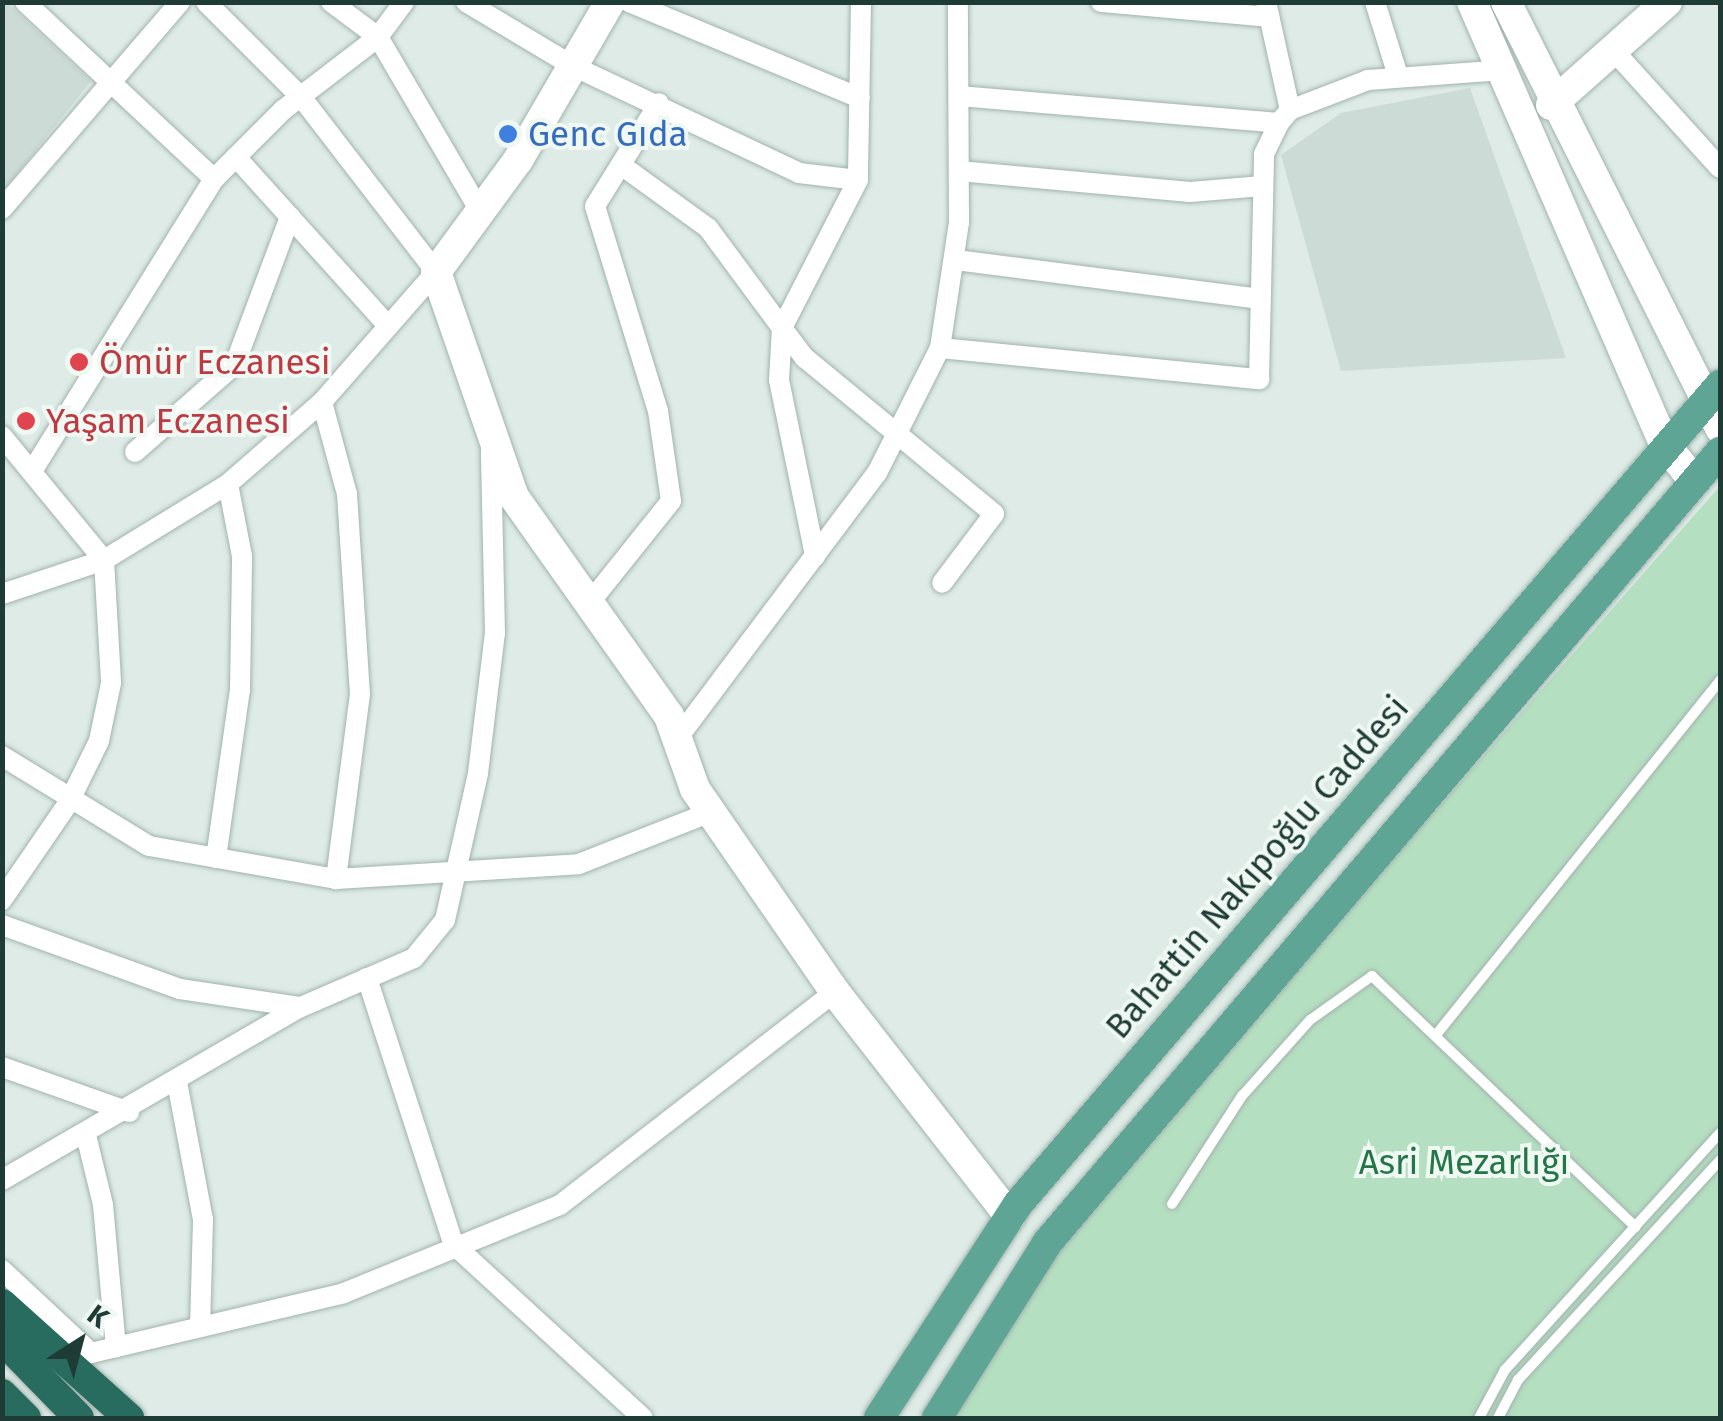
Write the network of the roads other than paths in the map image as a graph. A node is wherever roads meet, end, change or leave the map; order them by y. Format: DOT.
graph roads {
  1 [pos="26,2"];
  2 [pos="180,2"];
  3 [pos="206,2"];
  4 [pos="330,2"];
  5 [pos="404,2"];
  6 [pos="466,2"];
  7 [pos="861,2"];
  8 [pos="958,2"];
  9 [pos="1101,2"];
  10 [pos="1375,2"];
  11 [pos="1472,2"];
  12 [pos="1506,2"];
  13 [pos="1667,2"];
  14 [pos="608,5"];
  15 [pos="1267,10"];
  16 [pos="378,37"];
  17 [pos="1613,50"];
  18 [pos="574,66"];
  19 [pos="1503,70"];
  20 [pos="112,75"];
  21 [pos="1398,76"];
  22 [pos="959,96"];
  23 [pos="860,98"];
  24 [pos="303,99"];
  25 [pos="659,102"];
  26 [pos="1551,105"];
  27 [pos="1284,116"];
  28 [pos="236,157"];
  29 [pos="621,165"];
  30 [pos="1720,168"];
  31 [pos="959,171"];
  32 [pos="214,180"];
  33 [pos="858,180"];
  34 [pos="1263,186"];
  35 [pos="2,210"];
  36 [pos="480,211"];
  37 [pos="290,217"];
  38 [pos="956,260"];
  39 [pos="436,272"];
  40 [pos="1261,300"];
  41 [pos="388,326"];
  42 [pos="782,328"];
  43 [pos="940,348"];
  44 [pos="1713,393"];
  45 [pos="322,402"];
  46 [pos="1720,428"];
  47 [pos="491,430"];
  48 [pos="2,436"];
  49 [pos="898,438"];
  50 [pos="1664,443"];
  51 [pos="134,452"];
  52 [pos="1720,452"];
  53 [pos="34,468"];
  54 [pos="1694,481"];
  55 [pos="228,484"];
  56 [pos="815,556"];
  57 [pos="104,560"];
  58 [pos="942,583"];
  59 [pos="2,594"];
  60 [pos="590,600"];
  61 [pos="1720,680"];
  62 [pos="677,739"];
  63 [pos="2,756"];
  64 [pos="69,802"];
  65 [pos="711,812"];
  66 [pos="216,858"];
  67 [pos="462,867"];
  68 [pos="336,879"];
  69 [pos="2,900"];
  70 [pos="2,925"];
  71 [pos="367,978"];
  72 [pos="835,992"];
  73 [pos="300,1007"];
  74 [pos="1436,1035"];
  75 [pos="2,1067"];
  76 [pos="178,1082"];
  77 [pos="128,1112"];
  78 [pos="1720,1133"];
  79 [pos="86,1135"];
  80 [pos="1720,1160"];
  81 [pos="2,1180"];
  82 [pos="1172,1204"];
  83 [pos="1010,1217"];
  84 [pos="1636,1227"];
  85 [pos="454,1245"];
  86 [pos="2,1270"];
  87 [pos="2,1304"];
  88 [pos="200,1328"];
  89 [pos="2,1339"];
  90 [pos="116,1348"];
  91 [pos="2,1394"];
  92 [pos="26,1418"];
  93 [pos="79,1418"];
  94 [pos="130,1418"];
  95 [pos="643,1418"];
  96 [pos="879,1418"];
  97 [pos="937,1418"];
  98 [pos="1478,1418"];
  99 [pos="1498,1418"];
  1 -- 20 [label="street"];
  2 -- 20 [label="street"];
  3 -- 24 [label="street"];
  4 -- 16 [label="street"];
  5 -- 16 [label="street"];
  6 -- 18 [label="street"];
  7 -- 23 [label="street"];
  8 -- 22 [label="street"];
  9 -- 15 [label="street"];
  10 -- 21 [label="street"];
  11 -- 19 [label="street"];
  12 -- 26 [label="street"];
  13 -- 17 [label="street"];
  14 -- 18 [label="street"];
  14 -- 23 [label="street"];
  15 -- 27 [label="street"];
  16 -- 24 [label="street"];
  16 -- 36 [label="street"];
  17 -- 26 [label="street"];
  17 -- 30 [label="street"];
  18 -- 25 [label="street"];
  18 -- 36 [label="street"];
  19 -- 21 [label="street"];
  19 -- 50 [label="street"];
  20 -- 32 [label="street"];
  20 -- 35 [label="street"];
  21 -- 27 [label="street"];
  22 -- 27 [label="street"];
  22 -- 31 [label="street"];
  23 -- 33 [label="street"];
  24 -- 28 [label="street"];
  24 -- 39 [label="street"];
  25 -- 29 [label="street"];
  25 -- 33 [label="street"];
  26 -- 44 [label="street"];
  27 -- 34 [label="street"];
  28 -- 32 [label="street"];
  28 -- 37 [label="street"];
  29 -- 42 [label="street"];
  29 -- 60 [label="street"];
  31 -- 34 [label="street"];
  31 -- 38 [label="street"];
  32 -- 53 [label="street"];
  33 -- 42 [label="street"];
  34 -- 40 [label="street"];
  36 -- 39 [label="street"];
  37 -- 41 [label="street"];
  37 -- 51 [label="street"];
  38 -- 40 [label="street"];
  38 -- 43 [label="street"];
  39 -- 41 [label="street"];
  39 -- 47 [label="street"];
  40 -- 43 [label="street"];
  41 -- 45 [label="street"];
  42 -- 49 [label="street"];
  42 -- 56 [label="street"];
  43 -- 49 [label="street"];
  44 -- 46 [label="street"];
  44 -- 50 [label="main road, Bahattin Nakıpoğlu Caddesi"];
  45 -- 55 [label="street"];
  45 -- 68 [label="street"];
  47 -- 60 [label="street"];
  47 -- 67 [label="street"];
  48 -- 53 [label="street"];
  49 -- 56 [label="street"];
  49 -- 58 [label="street"];
  50 -- 54 [label="street"];
  50 -- 83 [label="main road, Bahattin Nakıpoğlu Caddesi"];
  52 -- 54 [label="main road"];
  53 -- 57 [label="street"];
  54 -- 97 [label="main road"];
  55 -- 57 [label="street"];
  55 -- 66 [label="street"];
  56 -- 62 [label="street"];
  57 -- 59 [label="street"];
  57 -- 64 [label="street"];
  60 -- 62 [label="street"];
  61 -- 74 [label="lane"];
  62 -- 65 [label="street"];
  63 -- 64 [label="street"];
  64 -- 66 [label="street"];
  64 -- 69 [label="street"];
  65 -- 67 [label="street"];
  65 -- 72 [label="street"];
  66 -- 68 [label="street"];
  67 -- 68 [label="street"];
  67 -- 71 [label="street"];
  70 -- 73 [label="street"];
  71 -- 73 [label="street"];
  71 -- 85 [label="street"];
  72 -- 83 [label="street"];
  72 -- 85 [label="street"];
  73 -- 76 [label="street"];
  74 -- 82 [label="lane"];
  74 -- 84 [label="lane"];
  75 -- 77 [label="street"];
  76 -- 77 [label="street"];
  76 -- 88 [label="street"];
  77 -- 79 [label="street"];
  78 -- 84 [label="lane"];
  79 -- 81 [label="street"];
  79 -- 90 [label="street"];
  80 -- 99 [label="lane"];
  83 -- 96 [label="main road, Bahattin Nakıpoğlu Caddesi"];
  84 -- 98 [label="lane"];
  85 -- 88 [label="street"];
  85 -- 95 [label="street"];
  86 -- 90 [label="street"];
  87 -- 94 [label="highway"];
  88 -- 90 [label="street"];
  89 -- 93 [label="highway"];
  91 -- 92 [label="highway"];
}
